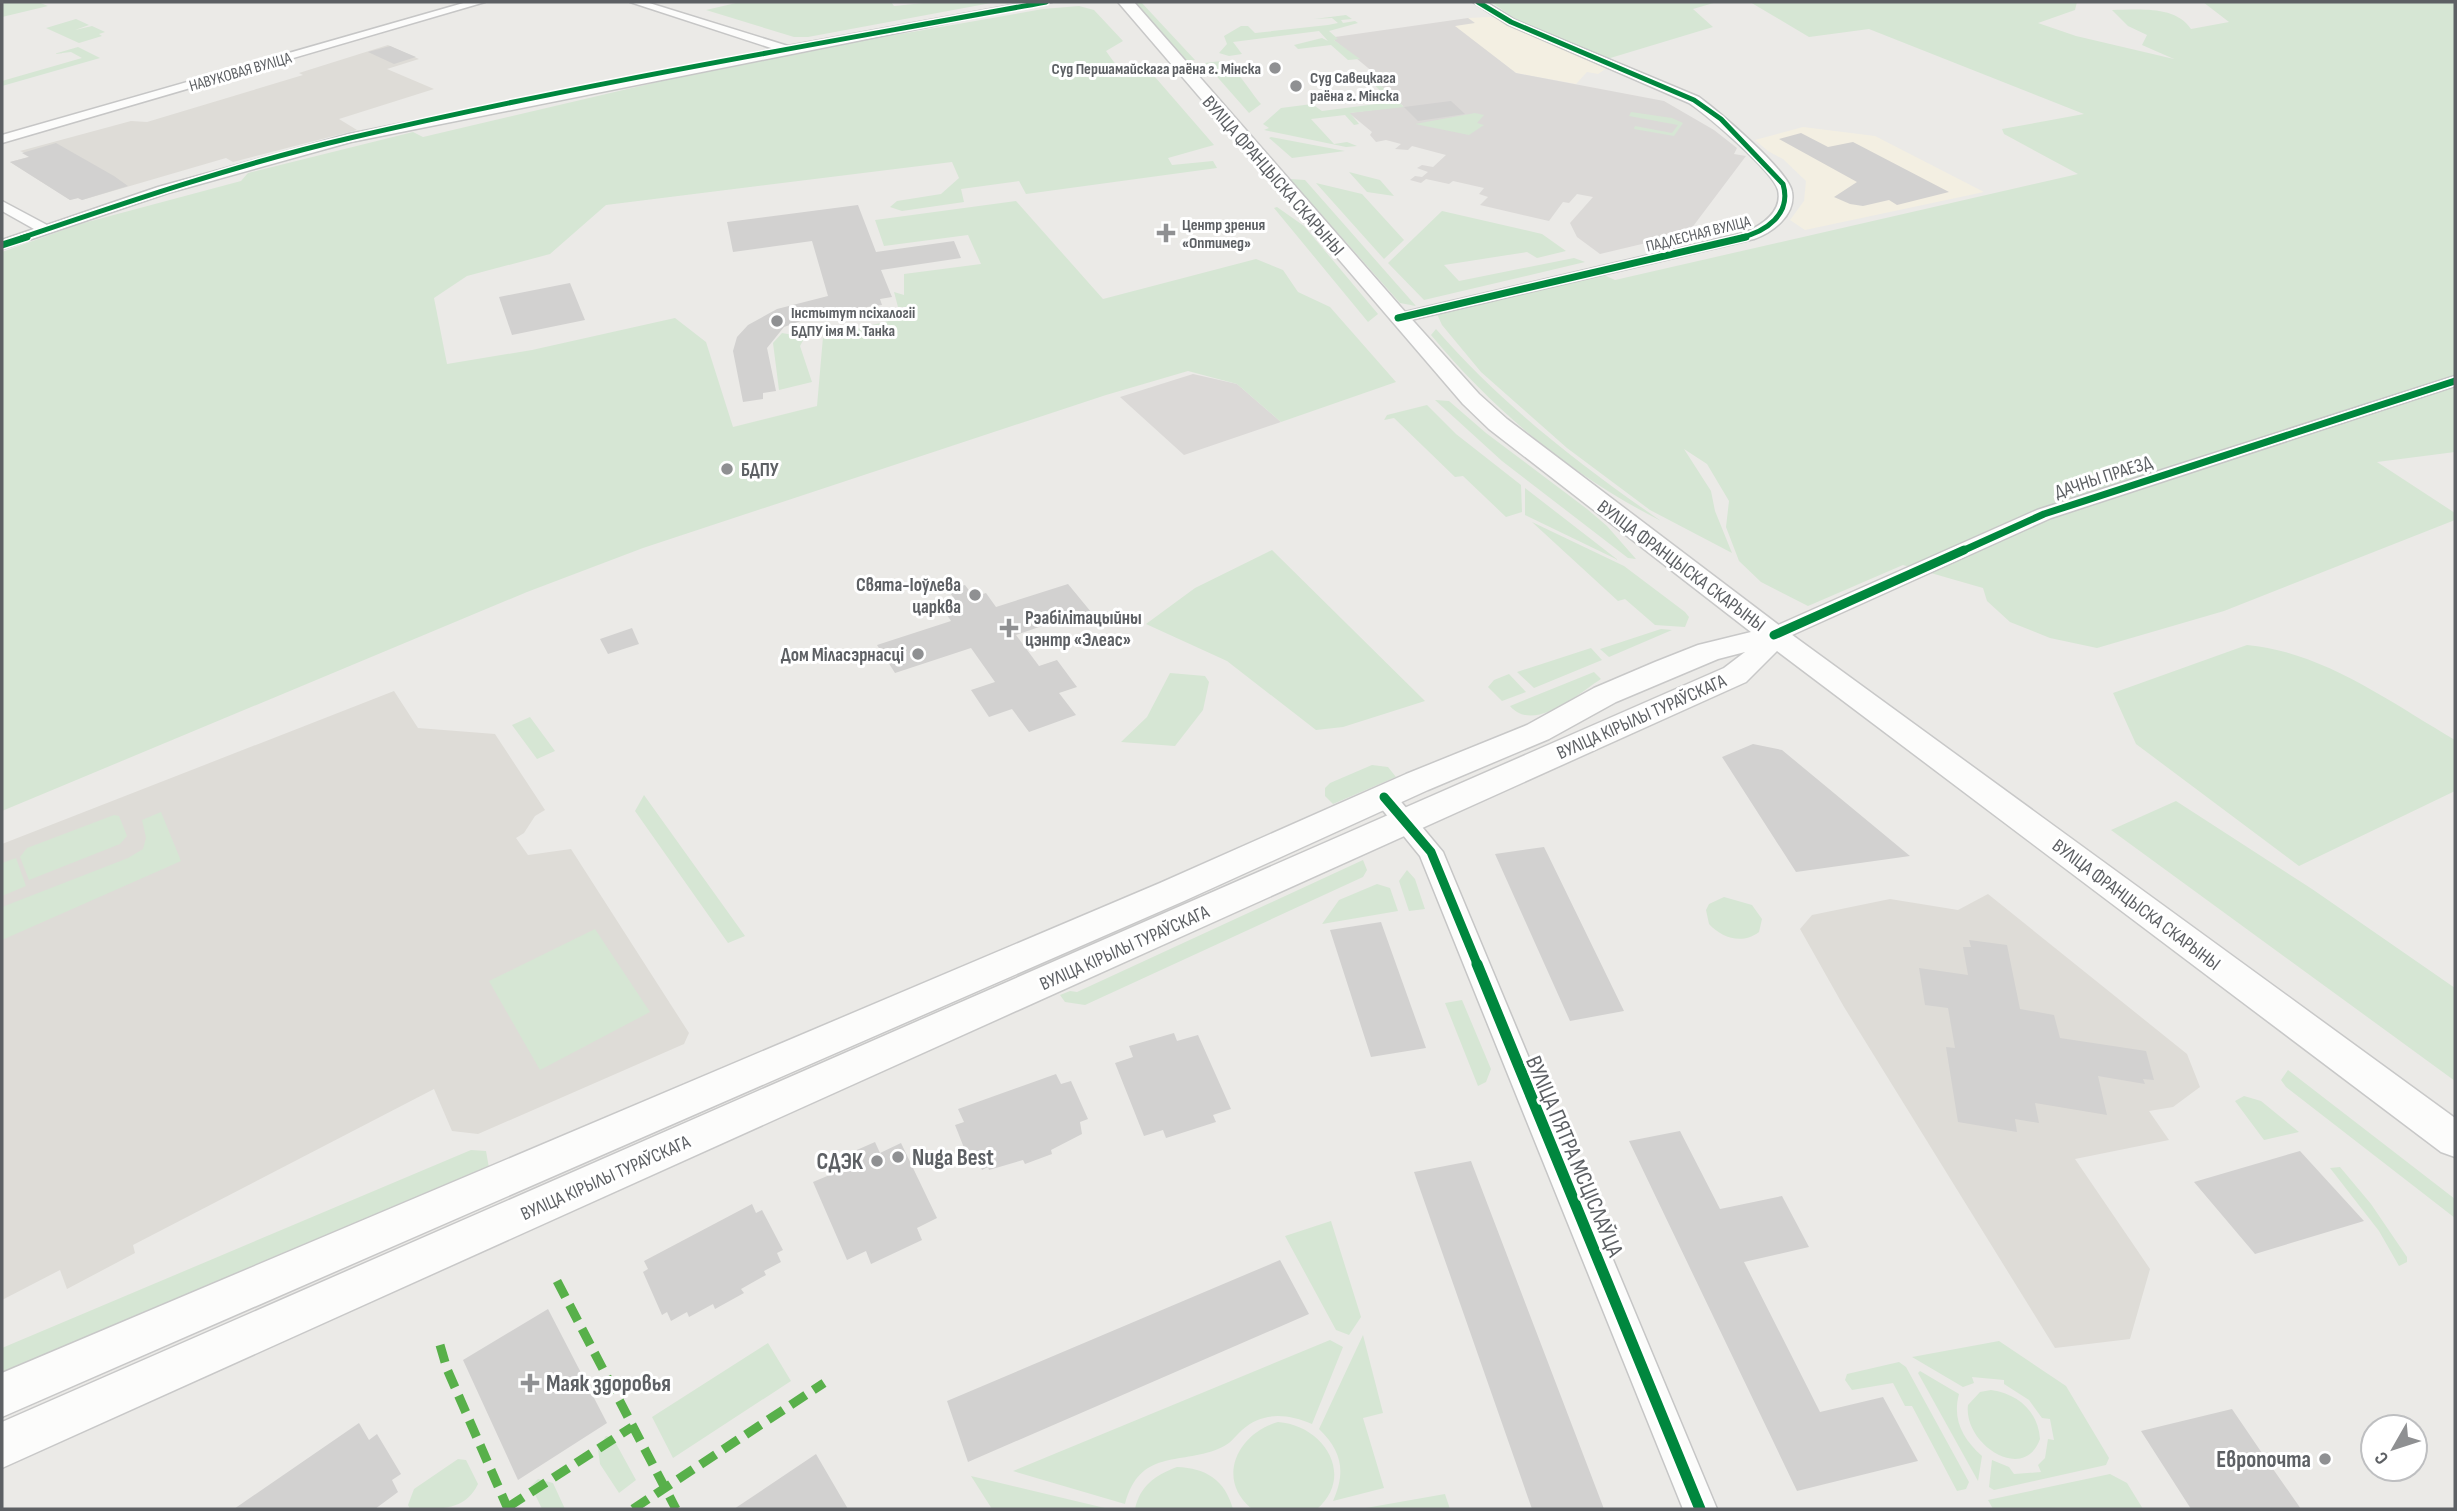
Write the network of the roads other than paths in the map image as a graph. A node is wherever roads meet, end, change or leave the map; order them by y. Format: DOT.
graph roads {
  1 [pos="479,2"];
  2 [pos="635,2"];
  3 [pos="1046,2"];
  4 [pos="1126,2"];
  5 [pos="1478,2"];
  6 [pos="790,49"];
  7 [pos="2,139"];
  8 [pos="2,205"];
  9 [pos="46,230"];
  10 [pos="2,245"];
  11 [pos="1398,318"];
  12 [pos="2455,381"];
  13 [pos="1774,635"];
  14 [pos="1395,809"];
  15 [pos="2455,1140"];
  16 [pos="2,1395"];
  17 [pos="2,1445"];
  18 [pos="1700,1509"];
  1 -- 7 [label="street, НАВУКОВАЯ ВУЛІЦА"];
  2 -- 6 [label="street"];
  3 -- 6 [label="street"];
  4 -- 11 [label="main road, ВУЛІЦА ФРАНЦЫСКА СКАРЫНЫ"];
  5 -- 11 [label="street, ПАДЛЕСНАЯ ВУЛІЦА"];
  6 -- 9 [label="street"];
  8 -- 9 [label="street"];
  9 -- 10 [label="street"];
  11 -- 13 [label="main road, ВУЛІЦА ФРАНЦЫСКА СКАРЫНЫ"];
  12 -- 13 [label="street, ДАЧНЫ ПРАЕЗД"];
  13 -- 14 [label="main road, ВУЛІЦА КІРЫЛЫ ТУРАЎСКАГА"];
  13 -- 15 [label="main road, ВУЛІЦА ФРАНЦЫСКА СКАРЫНЫ"];
  14 -- 16 [label="main road, ВУЛІЦА КІРЫЛЫ ТУРАЎСКАГА"];
  14 -- 17 [label="main road, ВУЛІЦА КІРЫЛЫ ТУРАЎСКАГА"];
  14 -- 18 [label="street, ВУЛІЦА ПЯТРА МСЦІСЛАЎЦА"];
}
